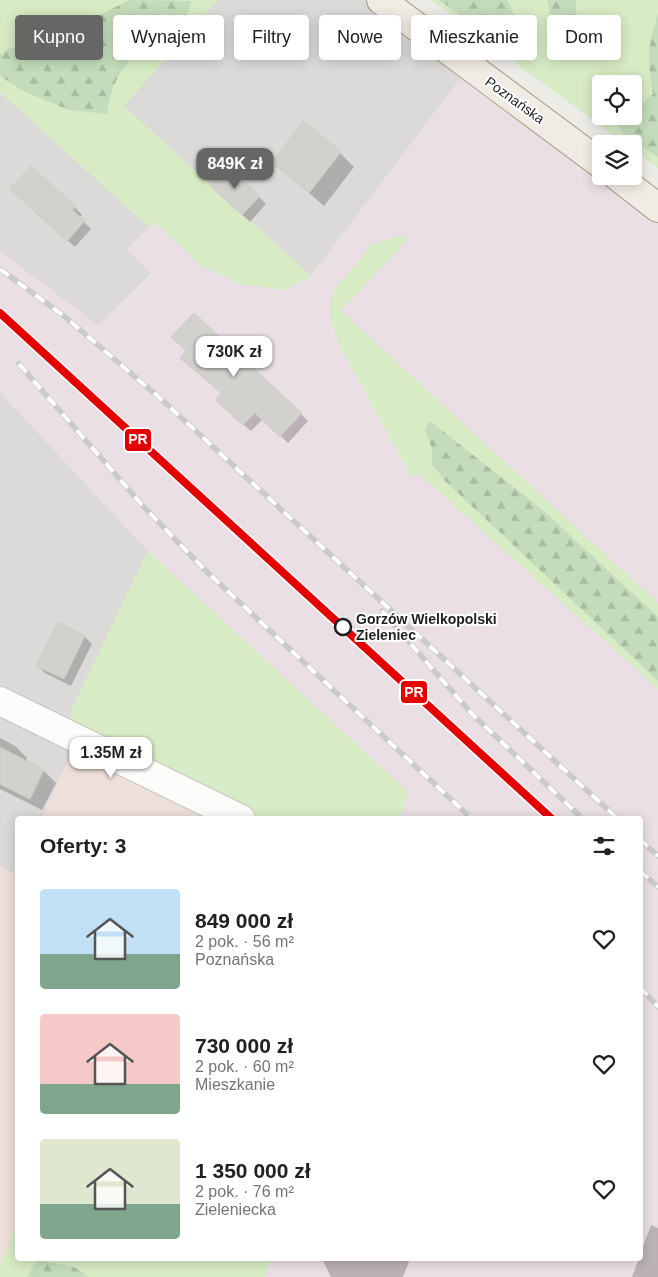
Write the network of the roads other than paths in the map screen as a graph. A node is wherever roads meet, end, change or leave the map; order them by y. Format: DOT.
graph roads {
  1 [pos="381,0"];
  2 [pos="592,157"];
  3 [pos="629,185"];
  4 [pos="658,208"];
  5 [pos="0,701"];
  6 [pos="235,816"];
  1 -- 2 [label="main road, Poznańska"];
  3 -- 4 [label="main road"];
  5 -- 6 [label="street"];
}
